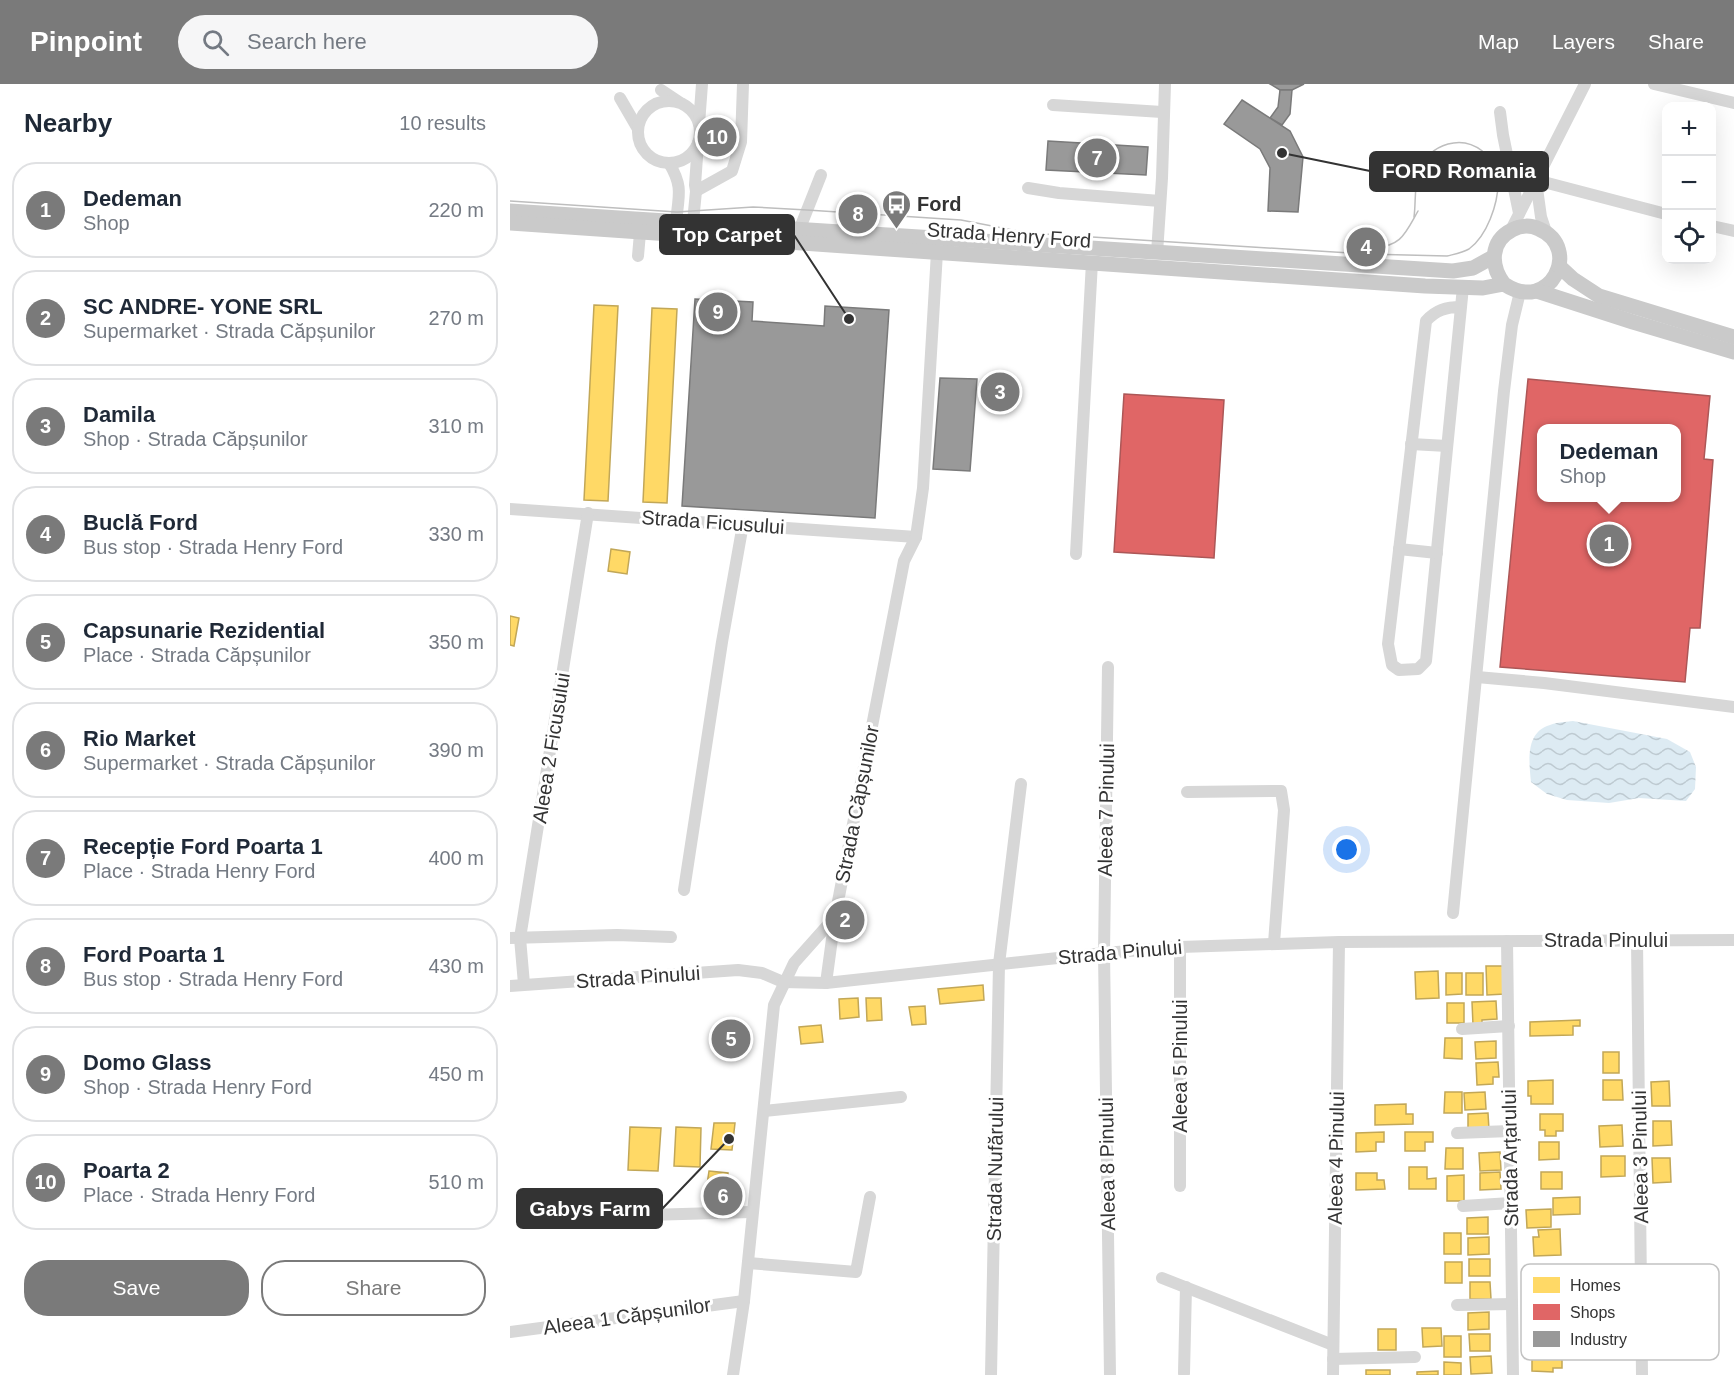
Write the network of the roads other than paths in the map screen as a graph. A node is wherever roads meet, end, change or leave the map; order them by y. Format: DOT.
graph roads {
  1 [pos="702,84"];
  2 [pos="743,84"];
  3 [pos="1165,84"];
  4 [pos="1585,84"];
  5 [pos="1654,84"];
  6 [pos="661,90"];
  7 [pos="620,98"];
  8 [pos="1734,103"];
  9 [pos="682,105"];
  10 [pos="1053,105"];
  11 [pos="1162,112"];
  12 [pos="1500,112"];
  13 [pos="638,129"];
  14 [pos="699,134"];
  15 [pos="669,163"];
  16 [pos="821,175"];
  17 [pos="1536,180"];
  18 [pos="696,188"];
  19 [pos="1028,188"];
  20 [pos="1160,201"];
  21 [pos="510,211"];
  22 [pos="1519,213"];
  23 [pos="1662,213"];
  24 [pos="676,221"];
  25 [pos="693,222"];
  26 [pos="510,223"];
  27 [pos="1716,227"];
  28 [pos="800,228"];
  29 [pos="1511,230"];
  30 [pos="1734,231"];
  31 [pos="1546,232"];
  32 [pos="640,233"];
  33 [pos="937,252"];
  34 [pos="1156,253"];
  35 [pos="638,256"];
  36 [pos="1493,257"];
  37 [pos="1092,262"];
  38 [pos="1560,266"];
  39 [pos="1504,284"];
  40 [pos="1463,287"];
  41 [pos="1537,291"];
  42 [pos="1520,292"];
  43 [pos="1461,307"];
  44 [pos="1734,337"];
  45 [pos="1734,352"];
  46 [pos="1411,444"];
  47 [pos="1447,447"];
  48 [pos="510,509"];
  49 [pos="588,513"];
  50 [pos="743,524"];
  51 [pos="916,537"];
  52 [pos="1399,549"];
  53 [pos="1437,553"];
  54 [pos="1076,554"];
  55 [pos="1108,667"];
  56 [pos="1477,676"];
  57 [pos="1734,707"];
  58 [pos="1021,784"];
  59 [pos="1187,792"];
  60 [pos="684,890"];
  61 [pos="1453,913"];
  62 [pos="835,917"];
  63 [pos="671,937"];
  64 [pos="515,938"];
  65 [pos="1637,940"];
  66 [pos="1734,940"];
  67 [pos="1508,941"];
  68 [pos="1339,942"];
  69 [pos="1274,943"];
  70 [pos="1180,947"];
  71 [pos="1104,953"];
  72 [pos="999,964"];
  73 [pos="783,982"];
  74 [pos="826,983"];
  75 [pos="524,984"];
  76 [pos="510,986"];
  77 [pos="1509,1026"];
  78 [pos="1462,1029"];
  79 [pos="901,1097"];
  80 [pos="764,1111"];
  81 [pos="1510,1131"];
  82 [pos="1457,1133"];
  83 [pos="1180,1186"];
  84 [pos="870,1197"];
  85 [pos="1511,1203"];
  86 [pos="1463,1206"];
  87 [pos="751,1212"];
  88 [pos="579,1217"];
  89 [pos="748,1263"];
  90 [pos="1641,1264"];
  91 [pos="1162,1278"];
  92 [pos="1186,1287"];
  93 [pos="744,1300"];
  94 [pos="1512,1304"];
  95 [pos="1457,1305"];
  96 [pos="510,1332"];
  97 [pos="1333,1346"];
  98 [pos="1415,1357"];
  99 [pos="1333,1359"];
  100 [pos="1642,1360"];
  101 [pos="1184,1373"];
  102 [pos="733,1375"];
  103 [pos="991,1375"];
  104 [pos="1110,1375"];
  105 [pos="1333,1375"];
  106 [pos="1513,1375"];
  107 [pos="1642,1375"];
  1 -- 14 [label="street"];
  2 -- 18 [label="street"];
  3 -- 11 [label="street"];
  4 -- 17 [label="street"];
  5 -- 8 [label="street"];
  6 -- 9 [label="street"];
  7 -- 13 [label="street"];
  9 -- 13 [label="street"];
  9 -- 14 [label="street"];
  10 -- 11 [label="street"];
  11 -- 20 [label="street"];
  12 -- 22 [label="street"];
  13 -- 15 [label="street"];
  14 -- 15 [label="street"];
  14 -- 18 [label="street"];
  15 -- 24 [label="street"];
  16 -- 28 [label="street"];
  17 -- 22 [label="street"];
  17 -- 23 [label="street"];
  17 -- 31 [label="street"];
  18 -- 25 [label="street"];
  19 -- 20 [label="street"];
  20 -- 34 [label="street"];
  21 -- 24 [label="main road, Strada Henry Ford"];
  22 -- 29 [label="street"];
  24 -- 25 [label="main road, Strada Henry Ford"];
  25 -- 28 [label="main road, Strada Henry Ford"];
  26 -- 32 [label="main road, Strada Henry Ford"];
  27 -- 30 [label="street"];
  28 -- 34 [label="main road, Strada Henry Ford"];
  29 -- 31 [label="main road"];
  29 -- 36 [label="main road"];
  31 -- 38 [label="main road"];
  32 -- 33 [label="main road, Strada Henry Ford"];
  32 -- 35 [label="street"];
  33 -- 37 [label="main road, Strada Henry Ford"];
  33 -- 51 [label="street, Strada Căpșunilor"];
  34 -- 36 [label="main road, Strada Henry Ford"];
  36 -- 39 [label="main road"];
  37 -- 40 [label="main road, Strada Henry Ford"];
  37 -- 54 [label="street"];
  38 -- 41 [label="main road"];
  38 -- 44 [label="main road"];
  39 -- 40 [label="main road, Strada Henry Ford"];
  39 -- 42 [label="main road"];
  40 -- 43 [label="street"];
  41 -- 42 [label="main road"];
  41 -- 45 [label="main road"];
  42 -- 56 [label="street"];
  43 -- 46 [label="street"];
  43 -- 47 [label="street"];
  46 -- 47 [label="street"];
  46 -- 52 [label="street"];
  47 -- 53 [label="street"];
  48 -- 49 [label="street, Strada Ficusului"];
  49 -- 50 [label="street, Strada Ficusului"];
  49 -- 64 [label="street, Aleea 2 Ficusului"];
  50 -- 51 [label="street, Strada Ficusului"];
  50 -- 60 [label="street"];
  51 -- 62 [label="street, Strada Căpșunilor"];
  52 -- 53 [label="street"];
  52 -- 53 [label="street"];
  55 -- 71 [label="street, Aleea 7 Pinului"];
  56 -- 57 [label="street"];
  56 -- 61 [label="street"];
  58 -- 72 [label="street, Strada Nufărului"];
  59 -- 69 [label="street"];
  62 -- 73 [label="street"];
  62 -- 74 [label="street, Strada Căpșunilor"];
  63 -- 64 [label="street"];
  64 -- 75 [label="street, Aleea 2 Ficusului"];
  65 -- 66 [label="street, Strada Pinului"];
  65 -- 67 [label="street, Strada Pinului"];
  65 -- 90 [label="street, Aleea 3 Pinului"];
  67 -- 68 [label="street, Strada Pinului"];
  67 -- 77 [label="street, Strada Arțarului"];
  68 -- 69 [label="street, Strada Pinului"];
  68 -- 97 [label="street, Aleea 4 Pinului"];
  69 -- 70 [label="street, Strada Pinului"];
  70 -- 71 [label="street, Strada Pinului"];
  70 -- 83 [label="street, Aleea 5 Pinului"];
  71 -- 72 [label="street, Strada Pinului"];
  71 -- 104 [label="street, Aleea 8 Pinului"];
  72 -- 74 [label="street, Strada Pinului"];
  72 -- 103 [label="street, Strada Nufărului"];
  73 -- 74 [label="street, Strada Pinului"];
  73 -- 75 [label="street, Strada Pinului"];
  73 -- 80 [label="street"];
  75 -- 76 [label="street, Strada Pinului"];
  77 -- 78 [label="street"];
  77 -- 81 [label="street, Strada Arțarului"];
  79 -- 80 [label="street"];
  80 -- 87 [label="street"];
  81 -- 82 [label="street"];
  81 -- 85 [label="street, Strada Arțarului"];
  84 -- 89 [label="street"];
  85 -- 86 [label="street"];
  85 -- 94 [label="street, Strada Arțarului"];
  87 -- 88 [label="street"];
  87 -- 89 [label="street"];
  89 -- 93 [label="street"];
  91 -- 92 [label="street"];
  92 -- 97 [label="street"];
  92 -- 101 [label="street"];
  93 -- 96 [label="street, Aleea 1 Căpșunilor"];
  93 -- 102 [label="street"];
  94 -- 95 [label="street"];
  94 -- 106 [label="street, Strada Arțarului"];
  97 -- 99 [label="street, Aleea 4 Pinului"];
  98 -- 99 [label="street"];
  99 -- 105 [label="street, Aleea 4 Pinului"];
  100 -- 107 [label="street, Aleea 3 Pinului"];
}
